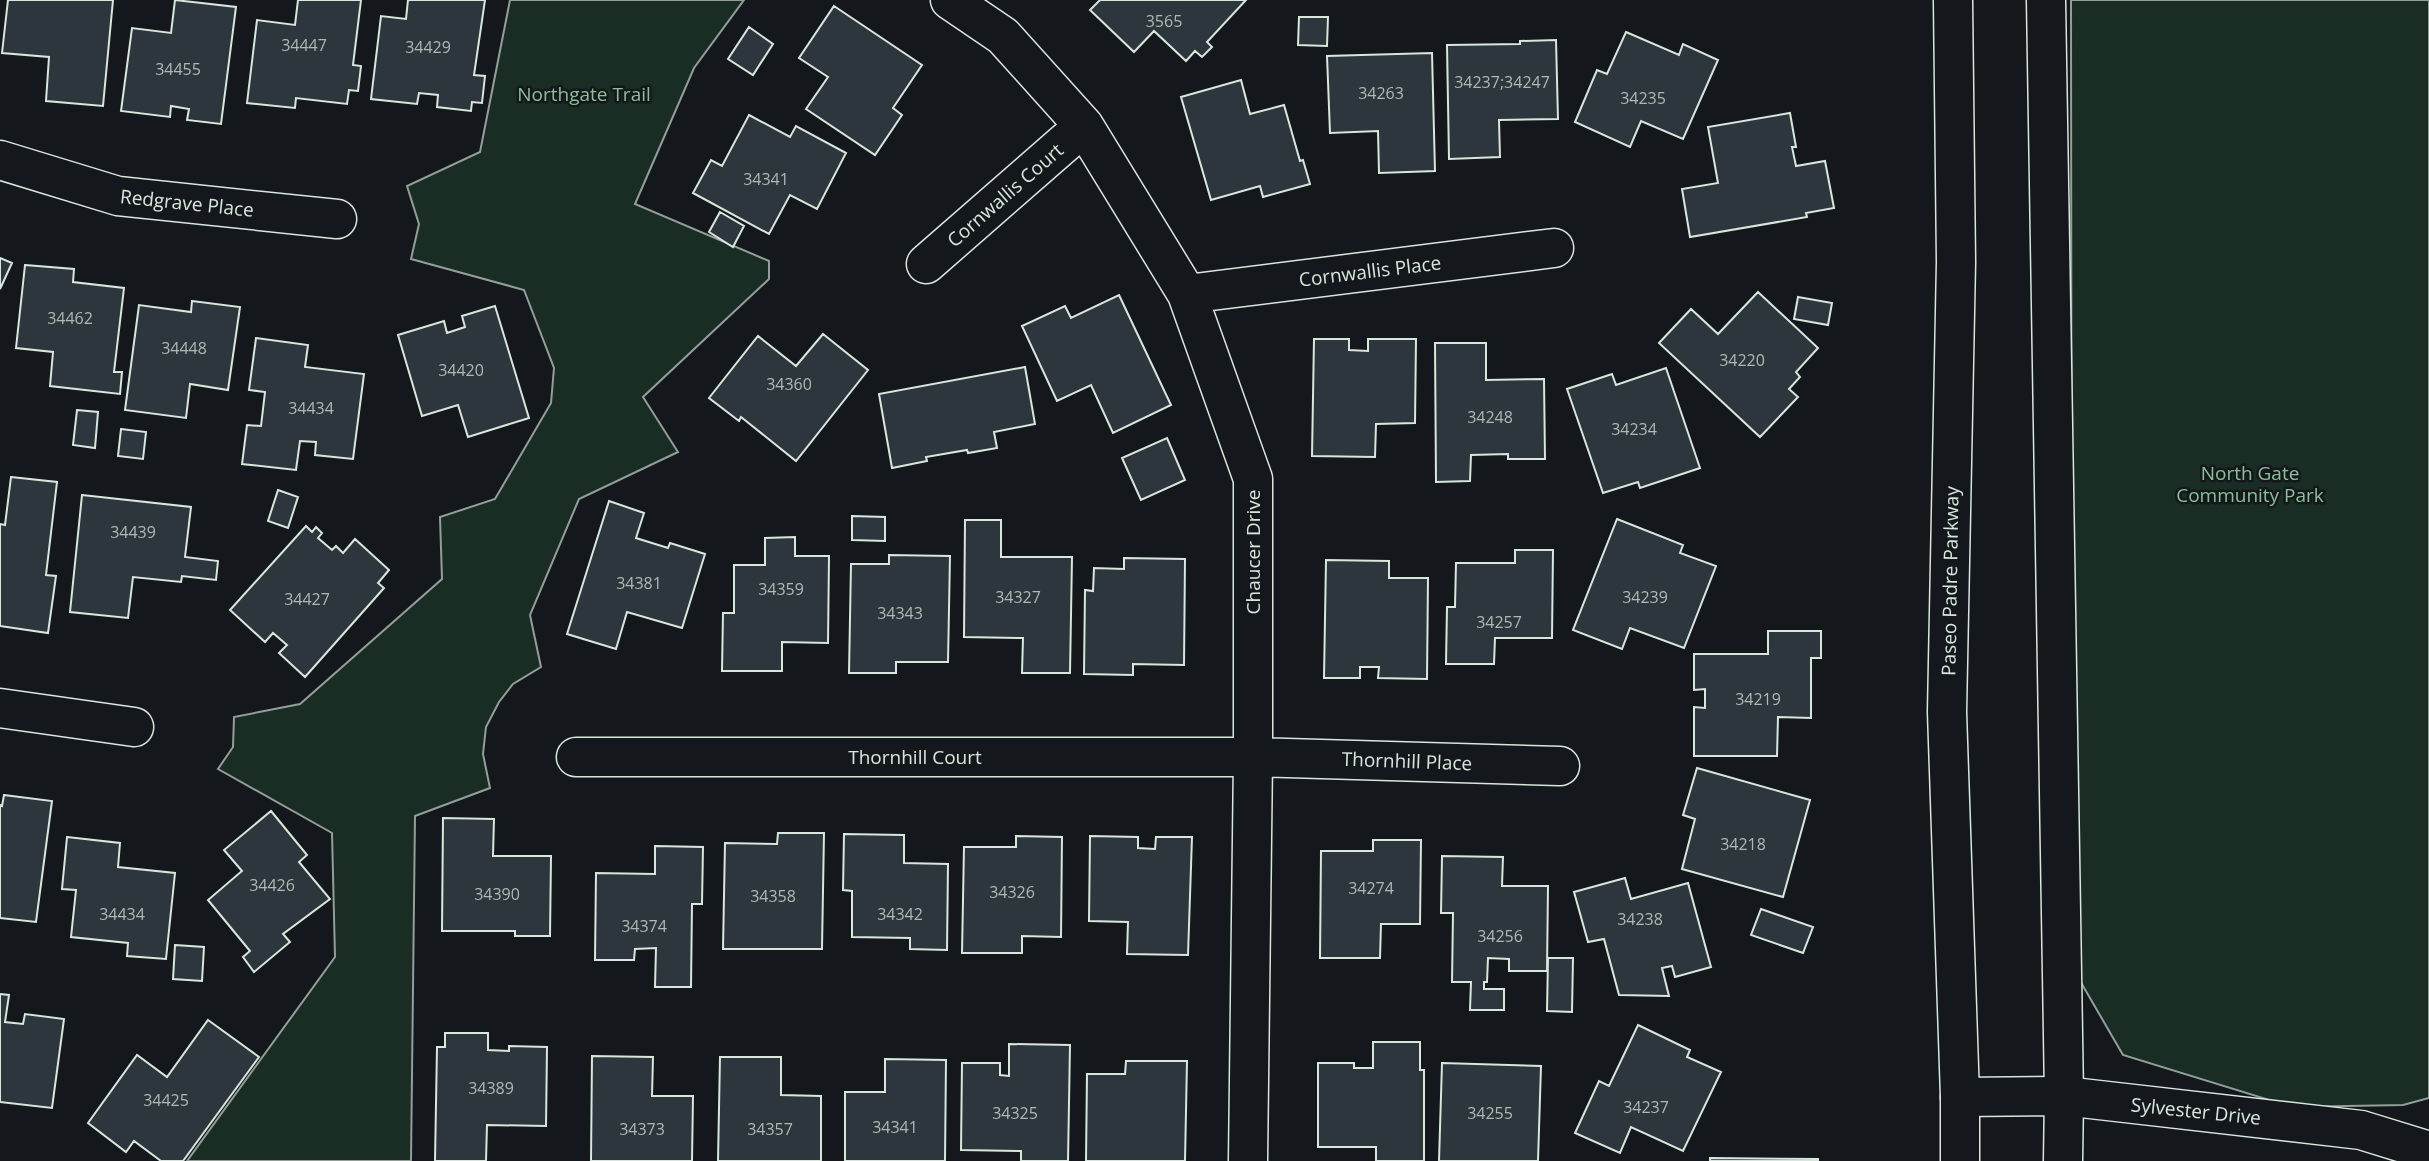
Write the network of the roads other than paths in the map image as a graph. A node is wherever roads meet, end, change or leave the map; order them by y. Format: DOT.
graph roads {
  1 [pos="950,0"];
  2 [pos="1953,0"];
  3 [pos="2046,0"];
  4 [pos="1084,126"];
  5 [pos="0,160"];
  6 [pos="337,219"];
  7 [pos="1554,247"];
  8 [pos="926,264"];
  9 [pos="1187,294"];
  10 [pos="0,708"];
  11 [pos="134,727"];
  12 [pos="576,757"];
  13 [pos="1253,757"];
  14 [pos="1560,766"];
  15 [pos="2064,1096"];
  16 [pos="1960,1097"];
  17 [pos="2429,1151"];
  18 [pos="1248,1161"];
  19 [pos="1959,1161"];
  20 [pos="2063,1161"];
  1 -- 4 [label="street, Chaucer Drive"];
  2 -- 16 [label="street, Paseo Padre Parkway"];
  3 -- 15 [label="street"];
  4 -- 8 [label="street, Cornwallis Court"];
  4 -- 9 [label="street, Chaucer Drive"];
  5 -- 6 [label="street, Redgrave Place"];
  7 -- 9 [label="street, Cornwallis Place"];
  9 -- 13 [label="street, Chaucer Drive"];
  10 -- 11 [label="street"];
  12 -- 13 [label="street, Thornhill Court"];
  13 -- 14 [label="street, Thornhill Place"];
  13 -- 18 [label="street, Chaucer Drive"];
  15 -- 16 [label="street, Sylvester Drive"];
  15 -- 17 [label="street, Sylvester Drive"];
  15 -- 20 [label="street"];
  16 -- 19 [label="street, Paseo Padre Parkway"];
}
